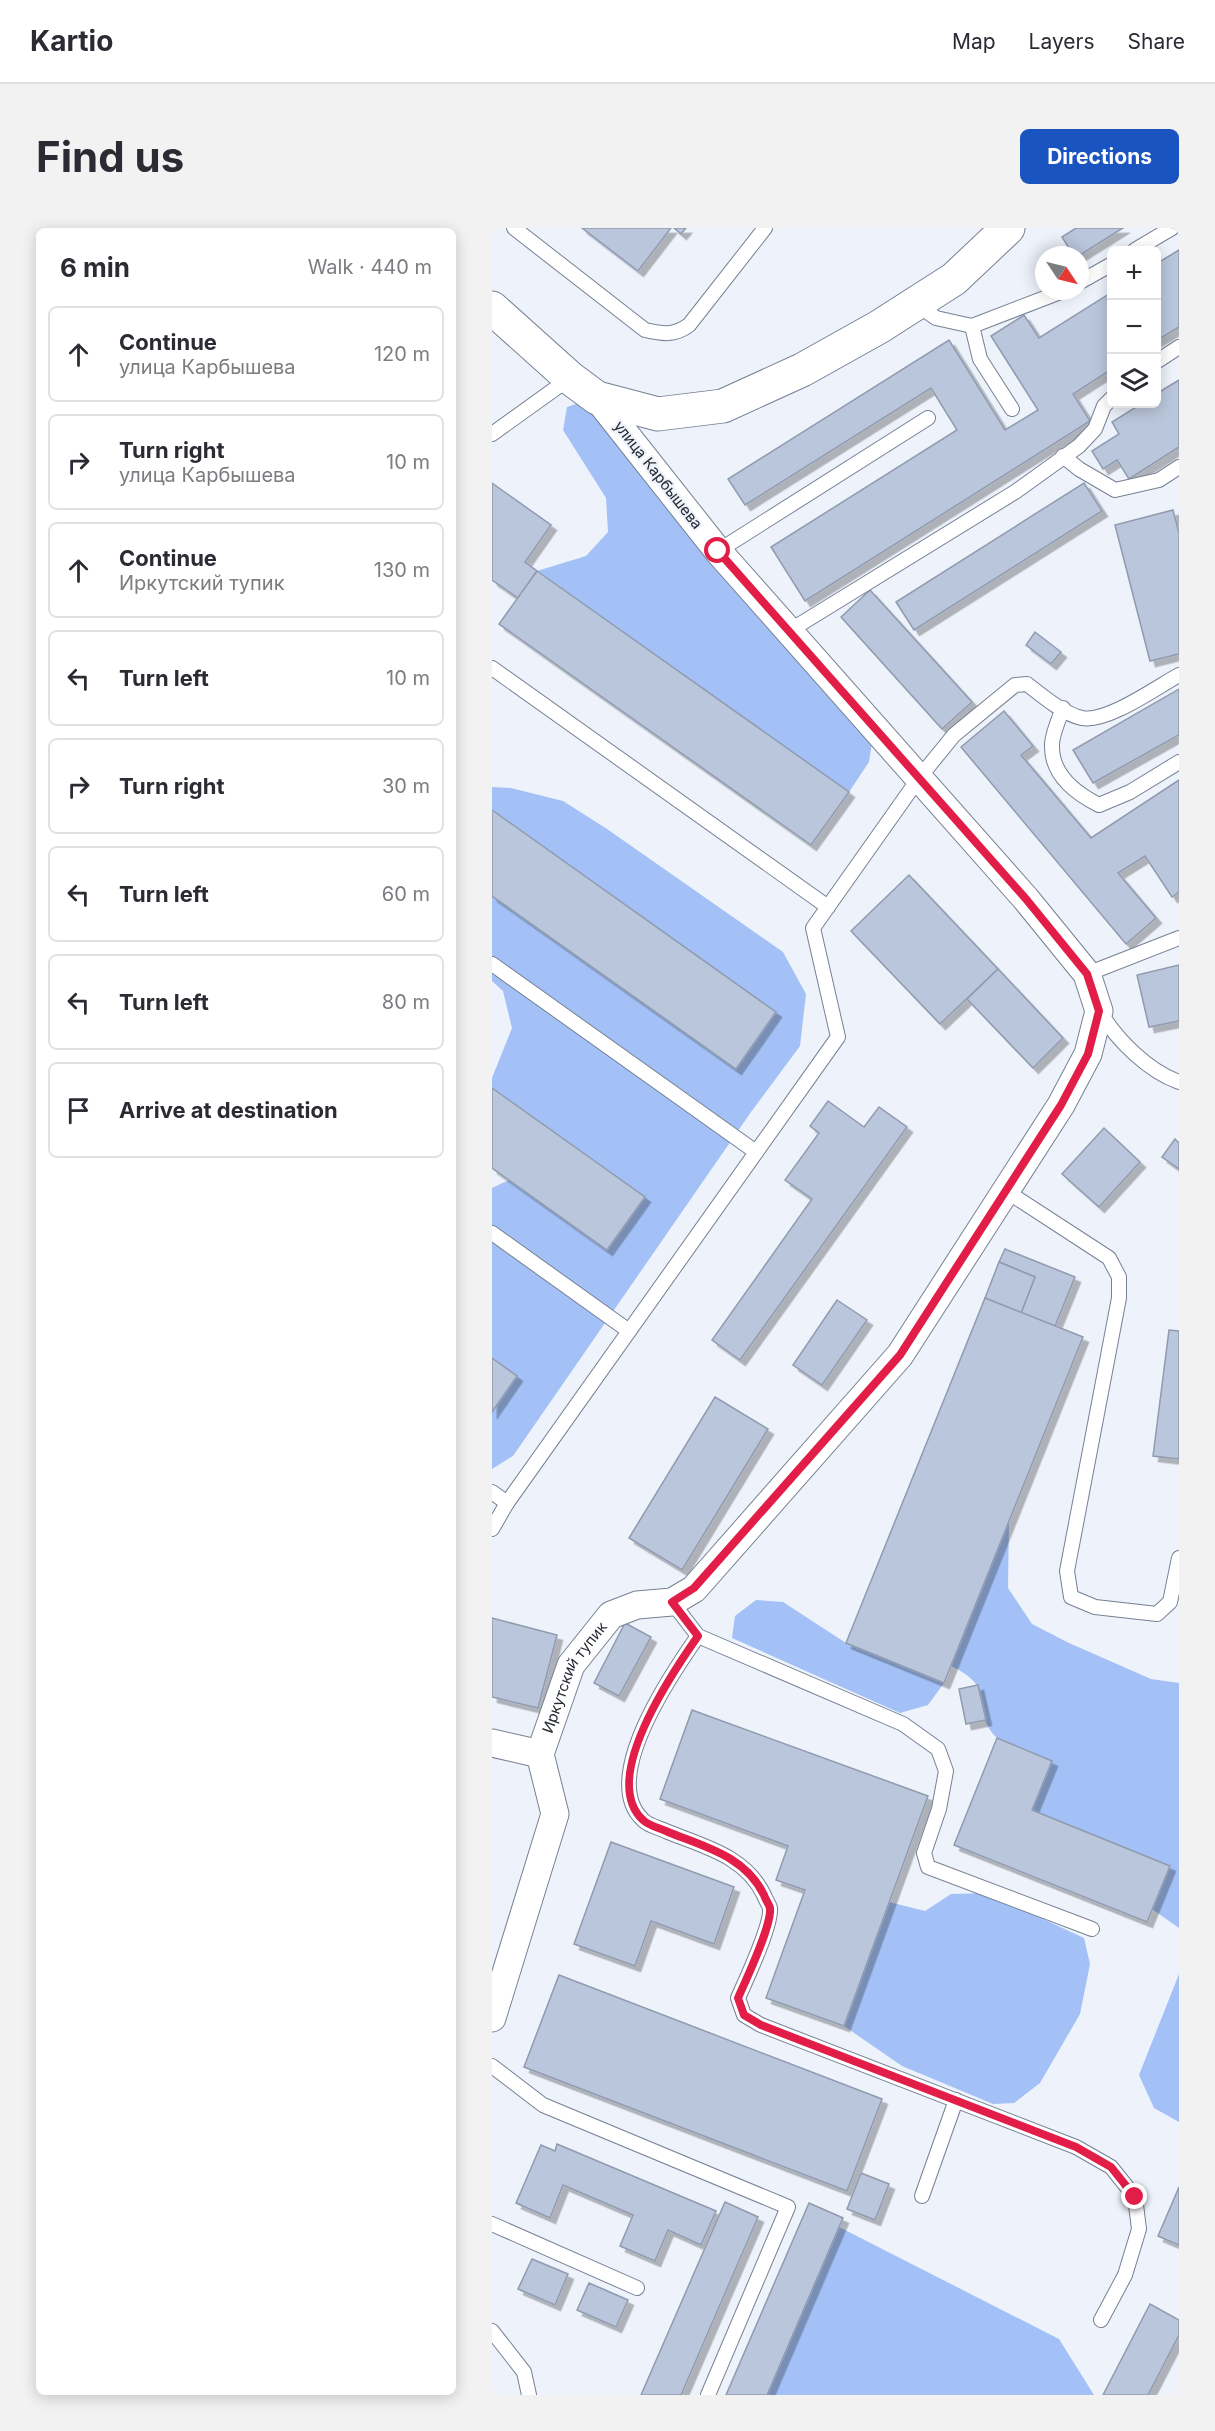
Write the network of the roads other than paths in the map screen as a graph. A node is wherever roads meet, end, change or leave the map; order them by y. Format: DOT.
graph roads {
  1 [pos="514,228"];
  2 [pos="765,228"];
  3 [pos="1008,228"];
  4 [pos="1172,228"];
  5 [pos="1141,246"];
  6 [pos="1107,267"];
  7 [pos="1089,277"];
  8 [pos="1040,300"];
  9 [pos="916,304"];
  10 [pos="492,308"];
  11 [pos="972,326"];
  12 [pos="1179,347"];
  13 [pos="1161,359"];
  14 [pos="570,378"];
  15 [pos="597,398"];
  16 [pos="1107,403"];
  17 [pos="1012,409"];
  18 [pos="928,418"];
  19 [pos="492,434"];
  20 [pos="1064,456"];
  21 [pos="1179,467"];
  22 [pos="718,551"];
  23 [pos="789,631"];
  24 [pos="492,668"];
  25 [pos="1179,675"];
  26 [pos="1063,708"];
  27 [pos="1179,762"];
  28 [pos="919,778"];
  29 [pos="828,907"];
  30 [pos="1179,939"];
  31 [pos="492,964"];
  32 [pos="1087,974"];
  33 [pos="1099,1011"];
  34 [pos="1179,1082"];
  35 [pos="756,1152"];
  36 [pos="1006,1191"];
  37 [pos="492,1233"];
  38 [pos="629,1331"];
  39 [pos="492,1492"];
  40 [pos="507,1503"];
  41 [pos="492,1529"];
  42 [pos="1179,1558"];
  43 [pos="672,1602"];
  44 [pos="698,1636"];
  45 [pos="492,1743"];
  46 [pos="540,1754"];
  47 [pos="1092,1929"];
  48 [pos="492,2018"];
  49 [pos="492,2066"];
  50 [pos="956,2100"];
  51 [pos="922,2196"];
  52 [pos="492,2224"];
  53 [pos="637,2288"];
  54 [pos="1101,2320"];
  55 [pos="492,2331"];
  56 [pos="529,2395"];
  57 [pos="708,2395"];
  1 -- 2 [label="lane"];
  3 -- 9 [label="main road"];
  4 -- 5 [label="lane"];
  6 -- 7 [label="lane"];
  8 -- 11 [label="lane"];
  9 -- 11 [label="lane"];
  9 -- 15 [label="main road"];
  10 -- 14 [label="main road, улица Карбышева"];
  11 -- 17 [label="lane"];
  12 -- 13 [label="lane"];
  14 -- 15 [label="main road, улица Карбышева"];
  14 -- 19 [label="lane"];
  15 -- 22 [label="street, улица Карбышева"];
  16 -- 20 [label="lane"];
  18 -- 22 [label="lane"];
  20 -- 21 [label="lane"];
  20 -- 23 [label="lane"];
  22 -- 23 [label="street, улица Карбышева"];
  23 -- 28 [label="street, улица Карбышева"];
  24 -- 29 [label="lane"];
  25 -- 26 [label="lane"];
  26 -- 27 [label="lane"];
  26 -- 28 [label="lane"];
  28 -- 29 [label="lane"];
  28 -- 32 [label="street, улица Карбышева"];
  29 -- 35 [label="lane"];
  30 -- 32 [label="lane"];
  31 -- 35 [label="lane"];
  32 -- 33 [label="street, улица Карбышева"];
  33 -- 34 [label="lane"];
  33 -- 36 [label="street, Иркутский тупик"];
  35 -- 38 [label="lane"];
  36 -- 42 [label="lane"];
  36 -- 43 [label="street, Иркутский тупик"];
  37 -- 38 [label="lane"];
  38 -- 40 [label="lane"];
  39 -- 40 [label="lane"];
  40 -- 41 [label="lane"];
  43 -- 44 [label="lane"];
  43 -- 46 [label="street, Иркутский тупик"];
  44 -- 47 [label="lane"];
  44 -- 50 [label="lane"];
  45 -- 46 [label="street"];
  46 -- 48 [label="street, Иркутский тупик"];
  49 -- 57 [label="lane"];
  50 -- 51 [label="lane"];
  50 -- 54 [label="lane"];
  52 -- 53 [label="lane"];
  55 -- 56 [label="lane"];
}
